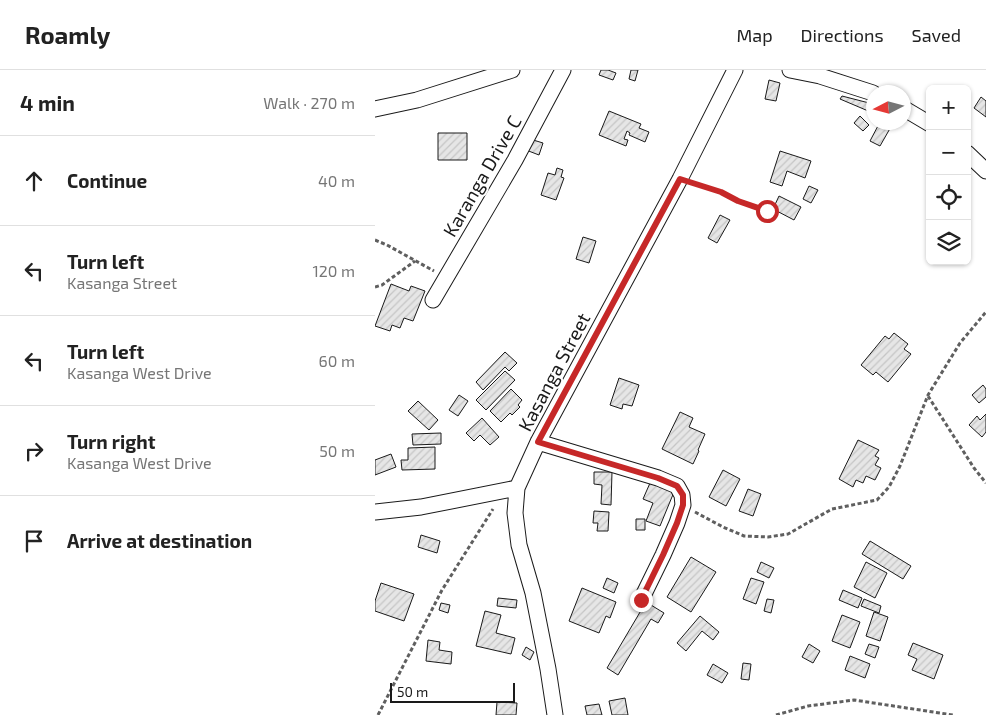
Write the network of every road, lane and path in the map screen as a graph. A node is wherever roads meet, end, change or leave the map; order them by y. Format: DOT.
graph roads {
  1 [pos="512,70"];
  2 [pos="563,70"];
  3 [pos="735,70"];
  4 [pos="790,70"];
  5 [pos="866,91"];
  6 [pos="375,109"];
  7 [pos="911,113"];
  8 [pos="926,122"];
  9 [pos="971,157"];
  10 [pos="986,171"];
  11 [pos="680,179"];
  12 [pos="767,211"];
  13 [pos="375,240"];
  14 [pos="415,261"];
  15 [pos="447,277"];
  16 [pos="375,287"];
  17 [pos="433,300"];
  18 [pos="986,312"];
  19 [pos="928,395"];
  20 [pos="538,442"];
  21 [pos="986,483"];
  22 [pos="510,490"];
  23 [pos="683,505"];
  24 [pos="375,512"];
  25 [pos="641,600"];
  26 [pos="378,715"];
  27 [pos="555,715"];
  28 [pos="775,715"];
  29 [pos="953,715"];
  1 -- 6 [label="street"];
  2 -- 15 [label="street, Karanga Drive C"];
  3 -- 11 [label="street, Kasanga Street"];
  4 -- 5 [label="street"];
  7 -- 8 [label="street"];
  9 -- 10 [label="street"];
  11 -- 12 [label="path"];
  11 -- 20 [label="street, Kasanga Street"];
  13 -- 14 [label="path"];
  14 -- 15 [label="path"];
  14 -- 16 [label="path"];
  15 -- 17 [label="street, Karanga Drive C"];
  18 -- 19 [label="path"];
  19 -- 21 [label="path"];
  19 -- 23 [label="path"];
  20 -- 22 [label="street, Kasanga Street"];
  20 -- 23 [label="street"];
  22 -- 24 [label="street"];
  22 -- 26 [label="path"];
  22 -- 27 [label="street, Kasanga Street"];
  23 -- 25 [label="street"];
  28 -- 29 [label="path"];
}
